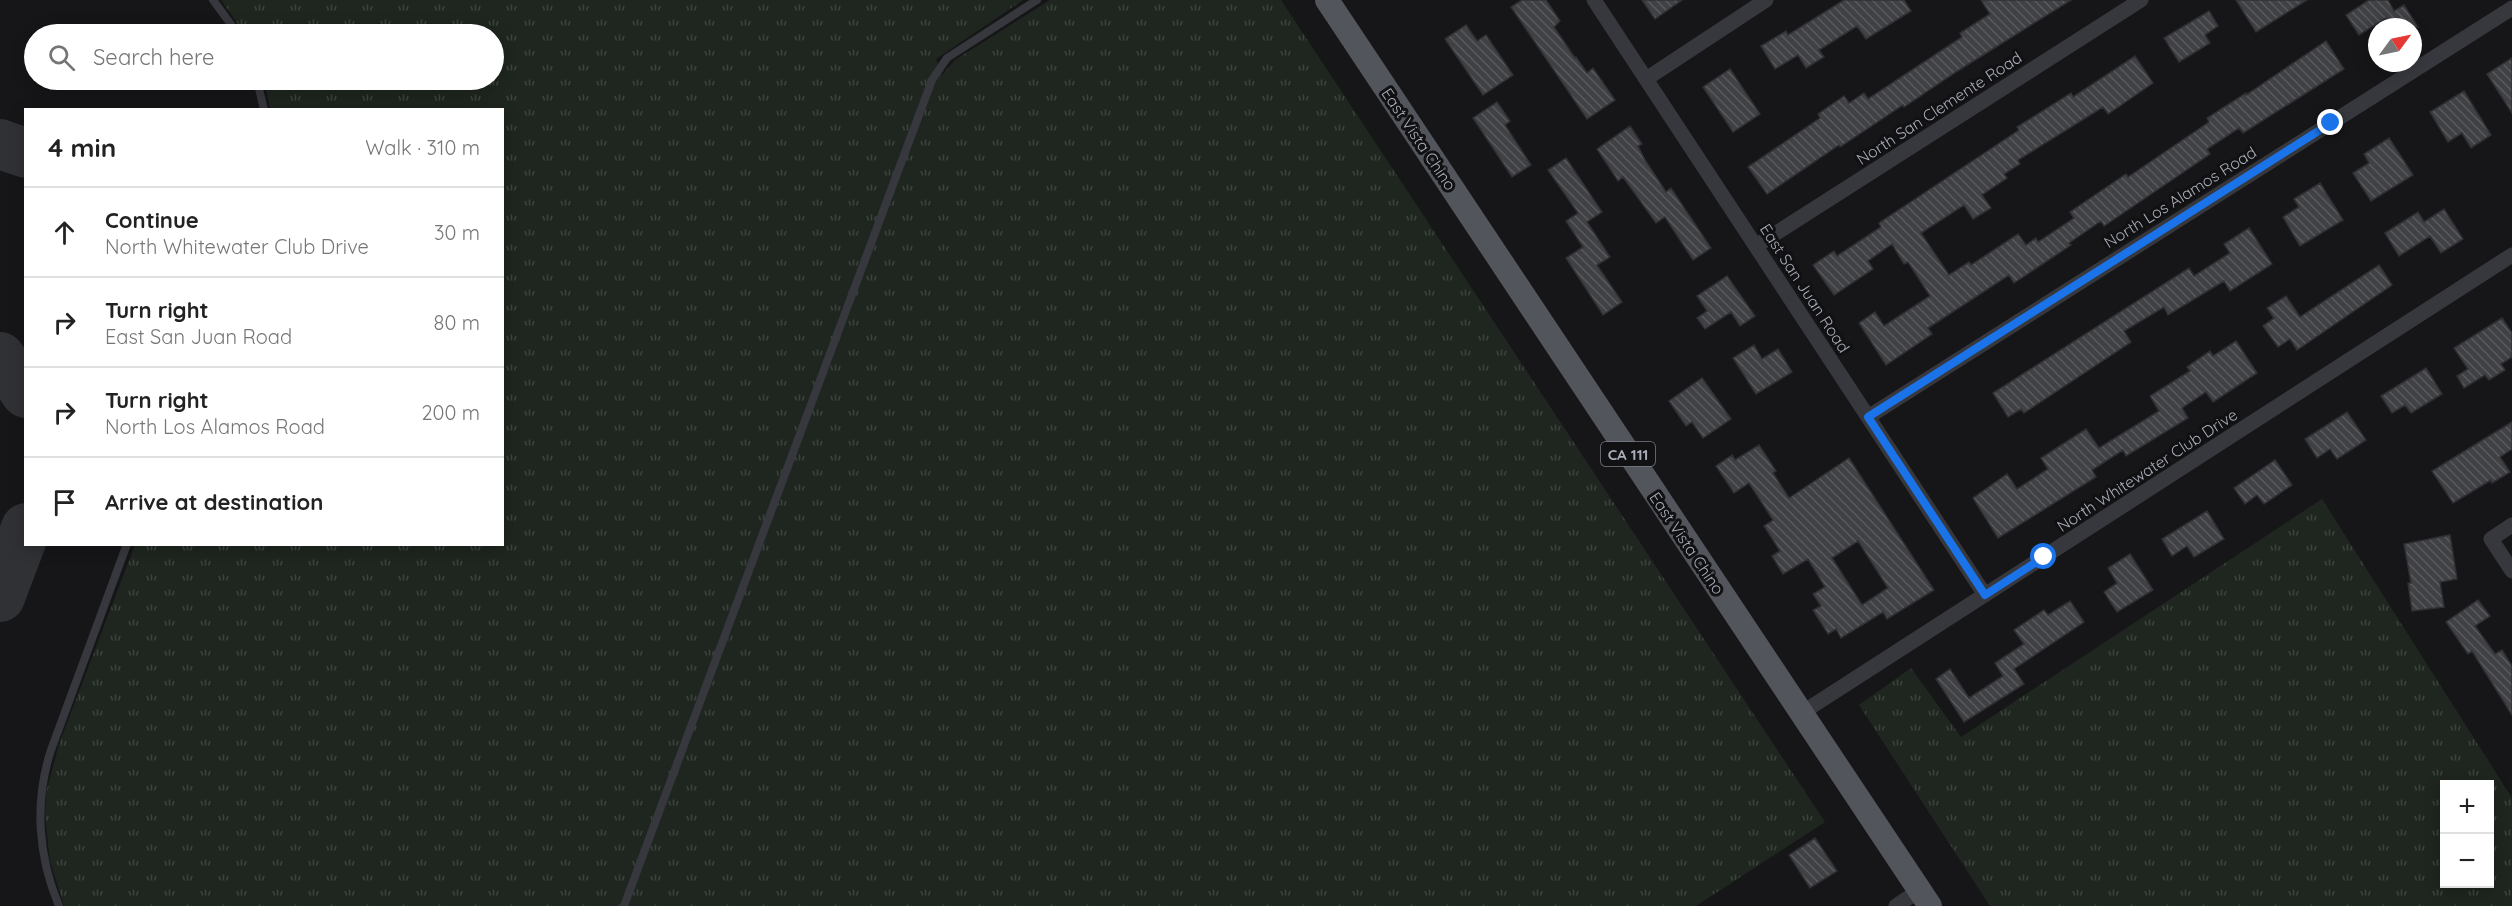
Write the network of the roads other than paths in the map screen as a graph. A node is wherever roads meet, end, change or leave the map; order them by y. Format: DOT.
graph roads {
  1 [pos="213,0"];
  2 [pos="1037,0"];
  3 [pos="1327,0"];
  4 [pos="1594,0"];
  5 [pos="1766,0"];
  6 [pos="2141,0"];
  7 [pos="2512,8"];
  8 [pos="231,24"];
  9 [pos="1646,79"];
  10 [pos="259,90"];
  11 [pos="264,108"];
  12 [pos="1756,246"];
  13 [pos="2512,255"];
  14 [pos="1868,417"];
  15 [pos="2512,525"];
  16 [pos="126,546"];
  17 [pos="2512,571"];
  18 [pos="1985,595"];
  19 [pos="1800,714"];
  20 [pos="1925,898"];
  21 [pos="59,906"];
  22 [pos="624,906"];
  23 [pos="1896,906"];
  1 -- 8 [label="lane"];
  2 -- 22 [label="lane"];
  3 -- 19 [label="main road, East Vista Chino / CA 111"];
  4 -- 9 [label="street, East San Juan Road"];
  5 -- 9 [label="street"];
  6 -- 12 [label="street, North San Clemente Road"];
  7 -- 14 [label="street, North Los Alamos Road"];
  9 -- 12 [label="street, East San Juan Road"];
  10 -- 11 [label="lane"];
  12 -- 14 [label="street, East San Juan Road"];
  13 -- 18 [label="street, North Whitewater Club Drive"];
  14 -- 18 [label="street, East San Juan Road"];
  15 -- 17 [label="street"];
  16 -- 21 [label="lane"];
  18 -- 19 [label="street, North Whitewater Club Drive"];
  19 -- 20 [label="main road, East Vista Chino / CA 111"];
  20 -- 23 [label="street"];
}
